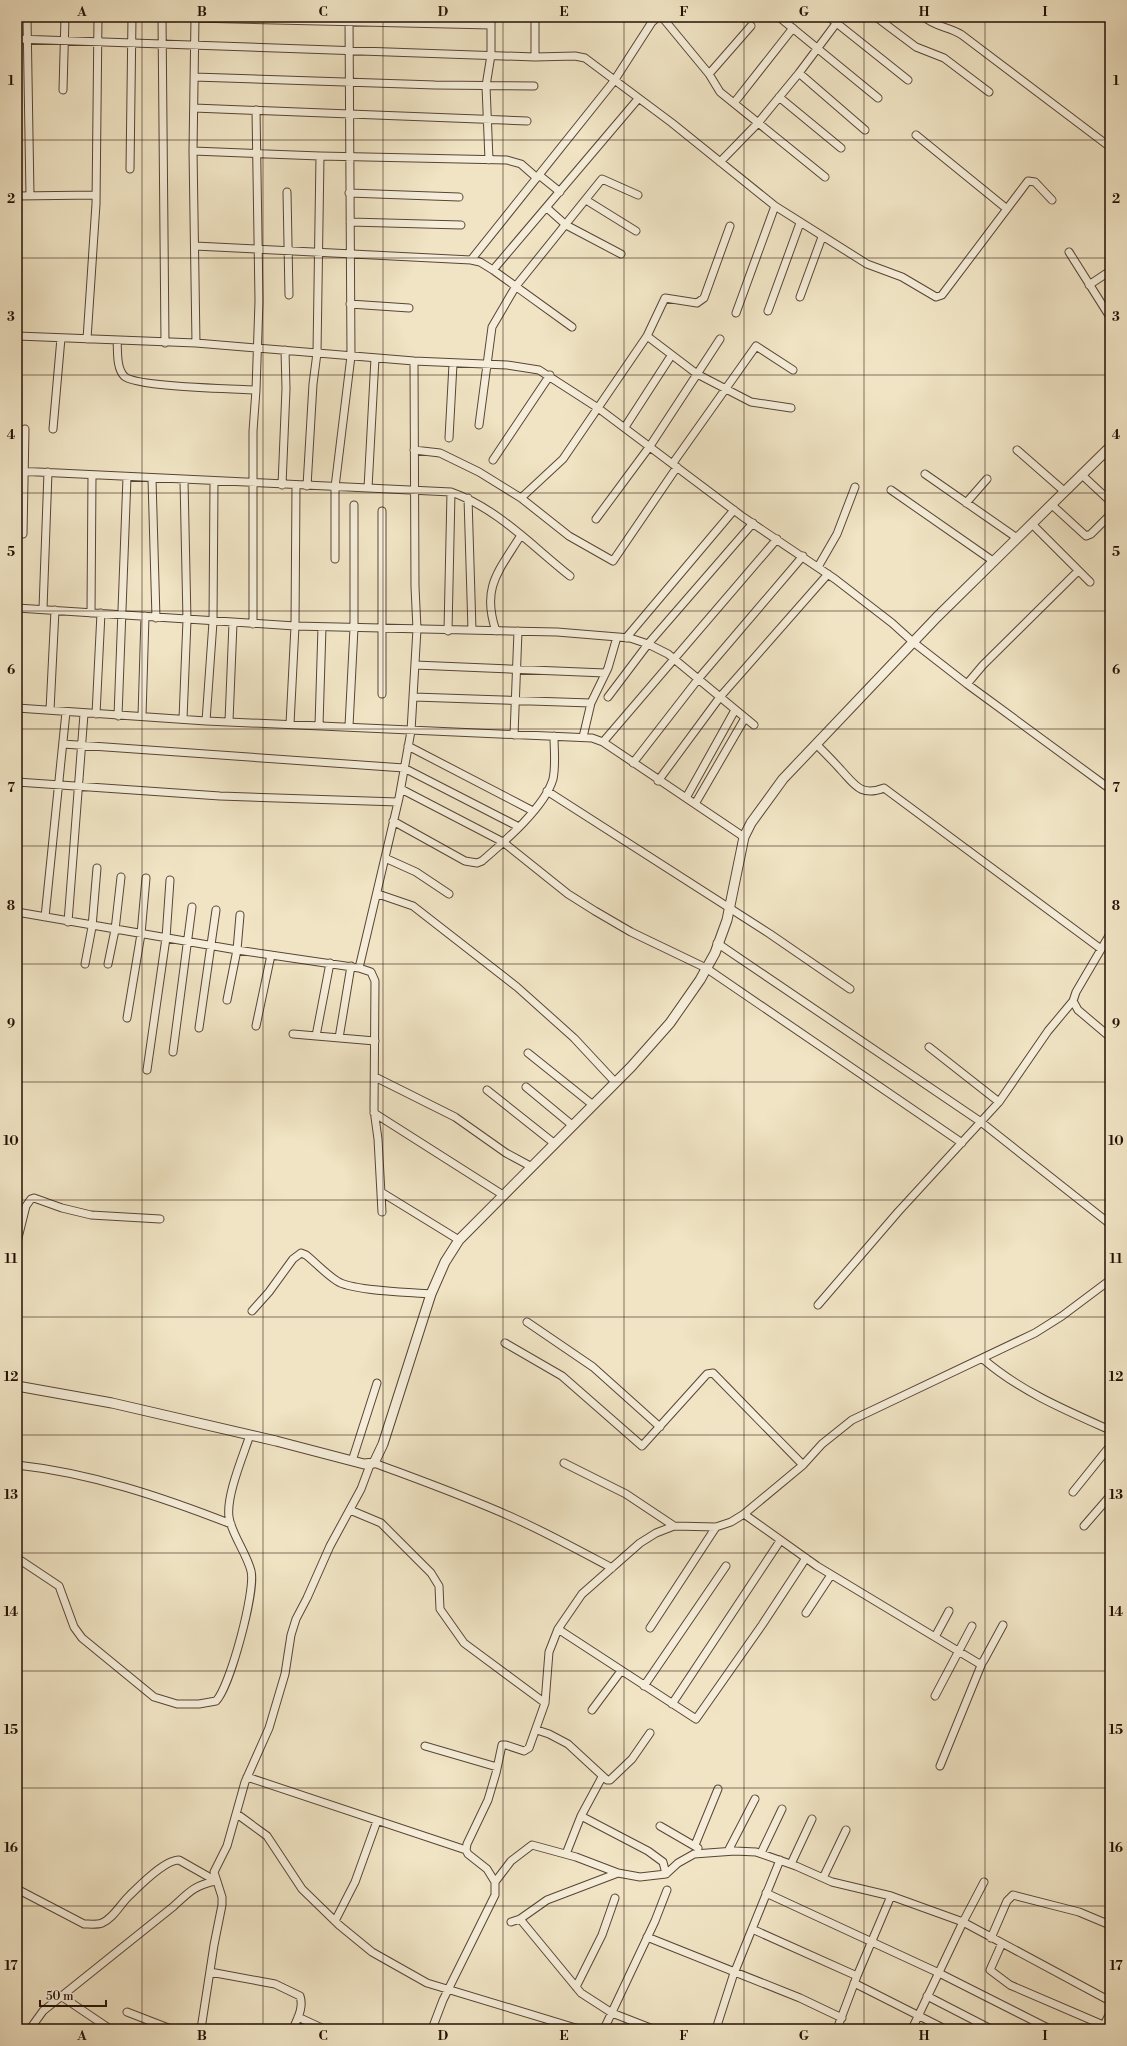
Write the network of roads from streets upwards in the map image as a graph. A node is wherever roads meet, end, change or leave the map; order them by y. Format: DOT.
graph roads {
  1 [pos="27,17"];
  2 [pos="65,17"];
  3 [pos="98,17"];
  4 [pos="132,17"];
  5 [pos="162,17"];
  6 [pos="491,17"];
  7 [pos="535,17"];
  8 [pos="658,17"];
  9 [pos="662,17"];
  10 [pos="779,17"];
  11 [pos="829,17"];
  12 [pos="876,17"];
  13 [pos="924,17"];
  14 [pos="195,18"];
  15 [pos="349,19"];
  16 [pos="839,20"];
  17 [pos="491,26"];
  18 [pos="752,26"];
  19 [pos="793,28"];
  20 [pos="17,39"];
  21 [pos="27,39"];
  22 [pos="65,40"];
  23 [pos="98,41"];
  24 [pos="132,42"];
  25 [pos="163,43"];
  26 [pos="195,44"];
  27 [pos="817,49"];
  28 [pos="348,50"];
  29 [pos="491,55"];
  30 [pos="535,57"];
  31 [pos="799,73"];
  32 [pos="708,74"];
  33 [pos="194,77"];
  34 [pos="908,80"];
  35 [pos="349,81"];
  36 [pos="614,81"];
  37 [pos="486,86"];
  38 [pos="534,86"];
  39 [pos="63,90"];
  40 [pos="989,92"];
  41 [pos="779,97"];
  42 [pos="878,98"];
  43 [pos="638,99"];
  44 [pos="734,103"];
  45 [pos="194,108"];
  46 [pos="256,110"];
  47 [pos="349,114"];
  48 [pos="488,119"];
  49 [pos="527,121"];
  50 [pos="758,123"];
  51 [pos="865,130"];
  52 [pos="916,135"];
  53 [pos="1110,147"];
  54 [pos="841,148"];
  55 [pos="193,151"];
  56 [pos="256,154"];
  57 [pos="320,156"];
  58 [pos="350,157"];
  59 [pos="489,160"];
  60 [pos="720,162"];
  61 [pos="130,169"];
  62 [pos="538,176"];
  63 [pos="825,177"];
  64 [pos="287,192"];
  65 [pos="560,192"];
  66 [pos="349,193"];
  67 [pos="638,195"];
  68 [pos="17,196"];
  69 [pos="30,196"];
  70 [pos="96,196"];
  71 [pos="459,196"];
  72 [pos="586,200"];
  73 [pos="1052,200"];
  74 [pos="775,206"];
  75 [pos="547,208"];
  76 [pos="1007,209"];
  77 [pos="350,222"];
  78 [pos="800,223"];
  79 [pos="461,224"];
  80 [pos="566,225"];
  81 [pos="730,226"];
  82 [pos="636,231"];
  83 [pos="822,236"];
  84 [pos="195,246"];
  85 [pos="259,249"];
  86 [pos="288,250"];
  87 [pos="320,252"];
  88 [pos="1069,252"];
  89 [pos="349,253"];
  90 [pos="621,254"];
  91 [pos="471,260"];
  92 [pos="493,270"];
  93 [pos="1110,271"];
  94 [pos="1089,285"];
  95 [pos="516,286"];
  96 [pos="289,295"];
  97 [pos="800,297"];
  98 [pos="350,304"];
  99 [pos="408,308"];
  100 [pos="768,311"];
  101 [pos="736,312"];
  102 [pos="1110,317"];
  103 [pos="572,326"];
  104 [pos="17,336"];
  105 [pos="647,336"];
  106 [pos="61,338"];
  107 [pos="720,338"];
  108 [pos="87,339"];
  109 [pos="117,341"];
  110 [pos="165,343"];
  111 [pos="196,343"];
  112 [pos="257,348"];
  113 [pos="285,350"];
  114 [pos="317,353"];
  115 [pos="351,356"];
  116 [pos="374,358"];
  117 [pos="669,359"];
  118 [pos="414,361"];
  119 [pos="453,364"];
  120 [pos="486,364"];
  121 [pos="793,370"];
  122 [pos="697,374"];
  123 [pos="550,376"];
  124 [pos="727,389"];
  125 [pos="256,390"];
  126 [pos="598,408"];
  127 [pos="791,408"];
  128 [pos="479,425"];
  129 [pos="625,427"];
  130 [pos="25,429"];
  131 [pos="53,429"];
  132 [pos="449,438"];
  133 [pos="650,446"];
  134 [pos="1110,447"];
  135 [pos="414,450"];
  136 [pos="1017,450"];
  137 [pos="493,460"];
  138 [pos="675,465"];
  139 [pos="20,471"];
  140 [pos="48,472"];
  141 [pos="925,474"];
  142 [pos="92,475"];
  143 [pos="1082,475"];
  144 [pos="127,477"];
  145 [pos="152,479"];
  146 [pos="987,479"];
  147 [pos="184,480"];
  148 [pos="214,482"];
  149 [pos="253,484"];
  150 [pos="282,485"];
  151 [pos="296,486"];
  152 [pos="307,486"];
  153 [pos="335,487"];
  154 [pos="855,487"];
  155 [pos="368,488"];
  156 [pos="414,490"];
  157 [pos="891,490"];
  158 [pos="1064,491"];
  159 [pos="451,492"];
  160 [pos="468,498"];
  161 [pos="521,498"];
  162 [pos="1110,501"];
  163 [pos="966,503"];
  164 [pos="354,505"];
  165 [pos="1052,505"];
  166 [pos="734,510"];
  167 [pos="382,511"];
  168 [pos="1110,514"];
  169 [pos="596,519"];
  170 [pos="753,523"];
  171 [pos="1032,524"];
  172 [pos="23,534"];
  173 [pos="521,535"];
  174 [pos="1017,538"];
  175 [pos="777,539"];
  176 [pos="803,556"];
  177 [pos="335,559"];
  178 [pos="993,561"];
  179 [pos="818,567"];
  180 [pos="1078,571"];
  181 [pos="828,574"];
  182 [pos="570,576"];
  183 [pos="1090,582"];
  184 [pos="17,608"];
  185 [pos="42,609"];
  186 [pos="55,610"];
  187 [pos="91,612"];
  188 [pos="101,613"];
  189 [pos="123,615"];
  190 [pos="145,616"];
  191 [pos="156,618"];
  192 [pos="187,620"];
  193 [pos="213,622"];
  194 [pos="233,623"];
  195 [pos="253,624"];
  196 [pos="295,626"];
  197 [pos="322,627"];
  198 [pos="354,628"];
  199 [pos="383,628"];
  200 [pos="417,629"];
  201 [pos="472,630"];
  202 [pos="448,631"];
  203 [pos="496,631"];
  204 [pos="518,631"];
  205 [pos="617,637"];
  206 [pos="626,638"];
  207 [pos="913,642"];
  208 [pos="648,644"];
  209 [pos="675,659"];
  210 [pos="415,665"];
  211 [pos="515,669"];
  212 [pos="605,673"];
  213 [pos="699,678"];
  214 [pos="967,684"];
  215 [pos="382,694"];
  216 [pos="414,697"];
  217 [pos="608,697"];
  218 [pos="720,697"];
  219 [pos="514,700"];
  220 [pos="591,703"];
  221 [pos="17,708"];
  222 [pos="50,710"];
  223 [pos="735,710"];
  224 [pos="66,712"];
  225 [pos="84,714"];
  226 [pos="96,714"];
  227 [pos="118,716"];
  228 [pos="142,716"];
  229 [pos="745,718"];
  230 [pos="183,719"];
  231 [pos="206,721"];
  232 [pos="229,722"];
  233 [pos="290,724"];
  234 [pos="319,725"];
  235 [pos="754,725"];
  236 [pos="349,726"];
  237 [pos="411,731"];
  238 [pos="514,735"];
  239 [pos="554,736"];
  240 [pos="583,737"];
  241 [pos="603,742"];
  242 [pos="63,744"];
  243 [pos="817,745"];
  244 [pos="82,746"];
  245 [pos="408,746"];
  246 [pos="633,763"];
  247 [pos="404,768"];
  248 [pos="658,781"];
  249 [pos="17,782"];
  250 [pos="58,786"];
  251 [pos="78,787"];
  252 [pos="401,789"];
  253 [pos="1110,789"];
  254 [pos="547,791"];
  255 [pos="686,798"];
  256 [pos="398,802"];
  257 [pos="694,804"];
  258 [pos="533,811"];
  259 [pos="393,821"];
  260 [pos="519,827"];
  261 [pos="744,837"];
  262 [pos="503,842"];
  263 [pos="385,858"];
  264 [pos="97,868"];
  265 [pos="121,877"];
  266 [pos="146,878"];
  267 [pos="170,880"];
  268 [pos="378,894"];
  269 [pos="450,894"];
  270 [pos="192,907"];
  271 [pos="730,909"];
  272 [pos="216,910"];
  273 [pos="17,912"];
  274 [pos="240,915"];
  275 [pos="45,917"];
  276 [pos="68,922"];
  277 [pos="92,927"];
  278 [pos="115,930"];
  279 [pos="141,934"];
  280 [pos="1110,934"];
  281 [pos="166,938"];
  282 [pos="188,941"];
  283 [pos="717,943"];
  284 [pos="212,946"];
  285 [pos="1101,949"];
  286 [pos="237,950"];
  287 [pos="271,955"];
  288 [pos="330,963"];
  289 [pos="85,964"];
  290 [pos="108,964"];
  291 [pos="351,966"];
  292 [pos="359,968"];
  293 [pos="706,968"];
  294 [pos="850,989"];
  295 [pos="227,1000"];
  296 [pos="1073,1000"];
  297 [pos="127,1018"];
  298 [pos="256,1026"];
  299 [pos="199,1028"];
  300 [pos="293,1034"];
  301 [pos="316,1036"];
  302 [pos="1110,1037"];
  303 [pos="338,1038"];
  304 [pos="375,1041"];
  305 [pos="929,1046"];
  306 [pos="174,1052"];
  307 [pos="528,1053"];
  308 [pos="147,1070"];
  309 [pos="375,1077"];
  310 [pos="615,1082"];
  311 [pos="526,1087"];
  312 [pos="487,1090"];
  313 [pos="999,1102"];
  314 [pos="593,1105"];
  315 [pos="374,1113"];
  316 [pos="981,1122"];
  317 [pos="572,1126"];
  318 [pos="962,1143"];
  319 [pos="555,1144"];
  320 [pos="532,1167"];
  321 [pos="381,1192"];
  322 [pos="503,1195"];
  323 [pos="382,1212"];
  324 [pos="160,1219"];
  325 [pos="1110,1224"];
  326 [pos="459,1240"];
  327 [pos="17,1242"];
  328 [pos="1110,1280"];
  329 [pos="431,1294"];
  330 [pos="818,1305"];
  331 [pos="252,1311"];
  332 [pos="527,1322"];
  333 [pos="505,1343"];
  334 [pos="983,1359"];
  335 [pos="377,1383"];
  336 [pos="17,1386"];
  337 [pos="660,1427"];
  338 [pos="1110,1430"];
  339 [pos="250,1435"];
  340 [pos="1110,1446"];
  341 [pos="352,1462"];
  342 [pos="564,1463"];
  343 [pos="372,1464"];
  344 [pos="17,1465"];
  345 [pos="803,1465"];
  346 [pos="1073,1492"];
  347 [pos="1110,1496"];
  348 [pos="350,1510"];
  349 [pos="744,1514"];
  350 [pos="231,1524"];
  351 [pos="674,1526"];
  352 [pos="1084,1526"];
  353 [pos="716,1527"];
  354 [pos="780,1541"];
  355 [pos="17,1558"];
  356 [pos="806,1558"];
  357 [pos="726,1566"];
  358 [pos="612,1568"];
  359 [pos="832,1575"];
  360 [pos="949,1611"];
  361 [pos="806,1613"];
  362 [pos="1002,1625"];
  363 [pos="972,1626"];
  364 [pos="650,1628"];
  365 [pos="558,1629"];
  366 [pos="935,1637"];
  367 [pos="959,1651"];
  368 [pos="982,1663"];
  369 [pos="621,1671"];
  370 [pos="644,1686"];
  371 [pos="935,1696"];
  372 [pos="545,1703"];
  373 [pos="672,1704"];
  374 [pos="592,1710"];
  375 [pos="537,1730"];
  376 [pos="650,1733"];
  377 [pos="426,1746"];
  378 [pos="940,1766"];
  379 [pos="497,1767"];
  380 [pos="247,1777"];
  381 [pos="602,1777"];
  382 [pos="718,1789"];
  383 [pos="755,1799"];
  384 [pos="782,1808"];
  385 [pos="236,1814"];
  386 [pos="581,1816"];
  387 [pos="812,1819"];
  388 [pos="377,1821"];
  389 [pos="660,1826"];
  390 [pos="846,1830"];
  391 [pos="695,1845"];
  392 [pos="466,1850"];
  393 [pos="728,1851"];
  394 [pos="703,1853"];
  395 [pos="566,1854"];
  396 [pos="761,1854"];
  397 [pos="780,1860"];
  398 [pos="791,1864"];
  399 [pos="618,1873"];
  400 [pos="666,1874"];
  401 [pos="824,1878"];
  402 [pos="216,1880"];
  403 [pos="495,1882"];
  404 [pos="984,1882"];
  405 [pos="17,1888"];
  406 [pos="667,1890"];
  407 [pos="766,1893"];
  408 [pos="891,1896"];
  409 [pos="614,1898"];
  410 [pos="520,1919"];
  411 [pos="335,1922"];
  412 [pos="512,1922"];
  413 [pos="963,1922"];
  414 [pos="1110,1925"];
  415 [pos="752,1929"];
  416 [pos="648,1937"];
  417 [pos="991,1938"];
  418 [pos="871,1942"];
  419 [pos="1002,1943"];
  420 [pos="210,1972"];
  421 [pos="734,1973"];
  422 [pos="939,1973"];
  423 [pos="855,1980"];
  424 [pos="576,1987"];
  425 [pos="448,1989"];
  426 [pos="61,1996"];
  427 [pos="927,1996"];
  428 [pos="1110,2001"];
  429 [pos="127,2012"];
  430 [pos="612,2013"];
  431 [pos="1110,2013"];
  432 [pos="918,2015"];
  433 [pos="298,2017"];
  434 [pos="842,2018"];
  435 [pos="1105,2027"];
  436 [pos="573,2028"];
  437 [pos="30,2029"];
  438 [pos="110,2029"];
  439 [pos="171,2029"];
  440 [pos="201,2029"];
  441 [pos="293,2029"];
  442 [pos="324,2029"];
  443 [pos="432,2029"];
  444 [pos="604,2029"];
  445 [pos="653,2029"];
  446 [pos="716,2029"];
  447 [pos="838,2029"];
  448 [pos="912,2029"];
  449 [pos="945,2029"];
  450 [pos="991,2029"];
  451 [pos="1050,2029"];
  1 -- 21 [label="street"];
  2 -- 22 [label="street"];
  3 -- 23 [label="street"];
  4 -- 24 [label="street"];
  5 -- 25 [label="street"];
  6 -- 17 [label="street"];
  7 -- 30 [label="street"];
  8 -- 36 [label="street"];
  9 -- 32 [label="street"];
  10 -- 19 [label="street"];
  11 -- 16 [label="street"];
  12 -- 40 [label="street"];
  13 -- 53 [label="street"];
  14 -- 15 [label="street"];
  14 -- 26 [label="street"];
  15 -- 17 [label="street"];
  15 -- 28 [label="street"];
  16 -- 27 [label="street"];
  16 -- 34 [label="street"];
  17 -- 29 [label="street"];
  18 -- 32 [label="street"];
  19 -- 27 [label="street"];
  19 -- 44 [label="street"];
  20 -- 21 [label="street"];
  21 -- 22 [label="street"];
  21 -- 69 [label="street"];
  22 -- 23 [label="street"];
  22 -- 39 [label="street"];
  23 -- 24 [label="street"];
  23 -- 70 [label="street"];
  24 -- 25 [label="street"];
  24 -- 61 [label="street"];
  25 -- 26 [label="street"];
  25 -- 110 [label="street"];
  26 -- 28 [label="street"];
  26 -- 33 [label="street"];
  27 -- 31 [label="street"];
  27 -- 42 [label="street"];
  28 -- 29 [label="street"];
  28 -- 35 [label="street"];
  29 -- 30 [label="street"];
  29 -- 37 [label="street"];
  30 -- 36 [label="street"];
  31 -- 41 [label="street"];
  31 -- 51 [label="street"];
  32 -- 44 [label="street"];
  33 -- 35 [label="street"];
  33 -- 45 [label="street"];
  35 -- 37 [label="street"];
  35 -- 47 [label="street"];
  36 -- 43 [label="street"];
  36 -- 62 [label="street"];
  37 -- 38 [label="street"];
  37 -- 48 [label="street"];
  41 -- 50 [label="street"];
  41 -- 54 [label="street"];
  43 -- 60 [label="street"];
  43 -- 65 [label="street"];
  44 -- 50 [label="street"];
  45 -- 46 [label="street"];
  45 -- 55 [label="street"];
  46 -- 47 [label="street"];
  46 -- 56 [label="street"];
  47 -- 48 [label="street"];
  47 -- 58 [label="street"];
  48 -- 49 [label="street"];
  48 -- 59 [label="street"];
  50 -- 60 [label="street"];
  50 -- 63 [label="street"];
  52 -- 76 [label="street"];
  55 -- 56 [label="street"];
  55 -- 84 [label="street"];
  56 -- 57 [label="street"];
  56 -- 85 [label="street"];
  57 -- 58 [label="street"];
  57 -- 87 [label="street"];
  58 -- 59 [label="street"];
  58 -- 66 [label="street"];
  59 -- 62 [label="street"];
  60 -- 74 [label="street"];
  62 -- 65 [label="street"];
  62 -- 91 [label="street"];
  64 -- 86 [label="street"];
  65 -- 75 [label="street"];
  66 -- 71 [label="street"];
  66 -- 77 [label="street"];
  67 -- 72 [label="street"];
  68 -- 69 [label="street"];
  69 -- 70 [label="street"];
  70 -- 108 [label="street"];
  72 -- 80 [label="street"];
  72 -- 82 [label="street"];
  73 -- 76 [label="street"];
  74 -- 78 [label="street"];
  74 -- 101 [label="street"];
  75 -- 80 [label="street"];
  75 -- 92 [label="street"];
  76 -- 83 [label="street"];
  77 -- 79 [label="street"];
  77 -- 89 [label="street"];
  78 -- 83 [label="street"];
  78 -- 100 [label="street"];
  80 -- 90 [label="street"];
  80 -- 95 [label="street"];
  81 -- 105 [label="street"];
  83 -- 97 [label="street"];
  84 -- 85 [label="street"];
  84 -- 111 [label="street"];
  85 -- 86 [label="street"];
  85 -- 112 [label="street"];
  86 -- 87 [label="street"];
  86 -- 96 [label="street"];
  87 -- 89 [label="street"];
  87 -- 114 [label="street"];
  88 -- 94 [label="street"];
  89 -- 91 [label="street"];
  89 -- 98 [label="street"];
  91 -- 92 [label="street"];
  92 -- 95 [label="street"];
  93 -- 94 [label="street"];
  94 -- 102 [label="street"];
  95 -- 103 [label="street"];
  95 -- 120 [label="street"];
  98 -- 99 [label="street"];
  98 -- 115 [label="street"];
  104 -- 106 [label="street"];
  105 -- 122 [label="street"];
  105 -- 126 [label="street"];
  106 -- 108 [label="street"];
  106 -- 131 [label="street"];
  107 -- 122 [label="street"];
  108 -- 109 [label="street"];
  109 -- 110 [label="street"];
  109 -- 125 [label="street"];
  110 -- 111 [label="street"];
  111 -- 112 [label="street"];
  112 -- 113 [label="street"];
  112 -- 125 [label="street"];
  113 -- 114 [label="street"];
  113 -- 150 [label="street"];
  114 -- 115 [label="street"];
  114 -- 152 [label="street"];
  115 -- 116 [label="street"];
  115 -- 153 [label="street"];
  116 -- 118 [label="street"];
  116 -- 155 [label="street"];
  117 -- 129 [label="street"];
  118 -- 119 [label="street"];
  118 -- 135 [label="street"];
  119 -- 120 [label="street"];
  119 -- 132 [label="street"];
  120 -- 123 [label="street"];
  120 -- 128 [label="street"];
  121 -- 124 [label="street"];
  122 -- 124 [label="street"];
  122 -- 133 [label="street"];
  123 -- 126 [label="street"];
  123 -- 137 [label="street"];
  124 -- 127 [label="street"];
  124 -- 138 [label="street"];
  125 -- 149 [label="street"];
  126 -- 129 [label="street"];
  126 -- 161 [label="street"];
  129 -- 133 [label="street"];
  130 -- 139 [label="street"];
  133 -- 138 [label="street"];
  133 -- 169 [label="street"];
  134 -- 143 [label="street"];
  135 -- 156 [label="street"];
  135 -- 161 [label="street"];
  136 -- 158 [label="street"];
  138 -- 161 [label="street"];
  138 -- 166 [label="street"];
  139 -- 140 [label="street"];
  139 -- 172 [label="street"];
  140 -- 142 [label="street"];
  140 -- 185 [label="street"];
  141 -- 163 [label="street"];
  142 -- 144 [label="street"];
  142 -- 187 [label="street"];
  143 -- 158 [label="street"];
  143 -- 162 [label="street"];
  144 -- 145 [label="street"];
  144 -- 189 [label="street"];
  145 -- 147 [label="street"];
  145 -- 191 [label="street"];
  146 -- 163 [label="street"];
  147 -- 148 [label="street"];
  147 -- 192 [label="street"];
  148 -- 149 [label="street"];
  148 -- 193 [label="street"];
  149 -- 150 [label="street"];
  149 -- 195 [label="street"];
  150 -- 151 [label="street"];
  151 -- 152 [label="street"];
  151 -- 196 [label="street"];
  152 -- 153 [label="street"];
  153 -- 155 [label="street"];
  153 -- 177 [label="street"];
  154 -- 179 [label="street"];
  155 -- 156 [label="street"];
  156 -- 159 [label="street"];
  156 -- 200 [label="street"];
  157 -- 178 [label="street"];
  158 -- 165 [label="street"];
  159 -- 160 [label="street"];
  159 -- 202 [label="street"];
  160 -- 173 [label="street"];
  160 -- 201 [label="street"];
  163 -- 174 [label="street"];
  164 -- 198 [label="street"];
  165 -- 168 [label="street"];
  165 -- 171 [label="street"];
  166 -- 170 [label="street"];
  166 -- 206 [label="street"];
  167 -- 199 [label="street"];
  170 -- 175 [label="street"];
  170 -- 208 [label="street"];
  171 -- 174 [label="street"];
  171 -- 180 [label="street"];
  173 -- 182 [label="street"];
  173 -- 203 [label="street"];
  174 -- 178 [label="street"];
  175 -- 176 [label="street"];
  175 -- 209 [label="street"];
  176 -- 179 [label="street"];
  176 -- 213 [label="street"];
  178 -- 207 [label="street"];
  179 -- 181 [label="street"];
  180 -- 183 [label="street"];
  180 -- 214 [label="street"];
  181 -- 207 [label="street"];
  181 -- 218 [label="street"];
  184 -- 185 [label="street"];
  185 -- 186 [label="street"];
  186 -- 187 [label="street"];
  186 -- 222 [label="street"];
  187 -- 188 [label="street"];
  188 -- 189 [label="street"];
  188 -- 226 [label="street"];
  189 -- 190 [label="street"];
  189 -- 227 [label="street"];
  190 -- 191 [label="street"];
  190 -- 228 [label="street"];
  191 -- 192 [label="street"];
  192 -- 193 [label="street"];
  192 -- 230 [label="street"];
  193 -- 194 [label="street"];
  193 -- 231 [label="street"];
  194 -- 195 [label="street"];
  194 -- 232 [label="street"];
  195 -- 196 [label="street"];
  196 -- 197 [label="street"];
  196 -- 233 [label="street"];
  197 -- 198 [label="street"];
  197 -- 234 [label="street"];
  198 -- 199 [label="street"];
  198 -- 236 [label="street"];
  199 -- 200 [label="street"];
  199 -- 215 [label="street"];
  200 -- 202 [label="street"];
  200 -- 210 [label="street"];
  201 -- 202 [label="street"];
  201 -- 203 [label="street"];
  203 -- 204 [label="street"];
  204 -- 205 [label="street"];
  204 -- 211 [label="street"];
  205 -- 206 [label="street"];
  205 -- 212 [label="street"];
  206 -- 208 [label="street"];
  207 -- 214 [label="street"];
  207 -- 243 [label="street"];
  208 -- 209 [label="street"];
  208 -- 217 [label="street"];
  209 -- 213 [label="street"];
  209 -- 241 [label="street"];
  210 -- 211 [label="street"];
  210 -- 216 [label="street"];
  211 -- 212 [label="street"];
  211 -- 219 [label="street"];
  212 -- 220 [label="street"];
  213 -- 218 [label="street"];
  213 -- 246 [label="street"];
  214 -- 253 [label="street"];
  216 -- 219 [label="street"];
  216 -- 237 [label="street"];
  218 -- 223 [label="street"];
  218 -- 248 [label="street"];
  219 -- 220 [label="street"];
  219 -- 238 [label="street"];
  220 -- 240 [label="street"];
  221 -- 222 [label="street"];
  222 -- 224 [label="street"];
  223 -- 229 [label="street"];
  223 -- 255 [label="street"];
  224 -- 225 [label="street"];
  224 -- 242 [label="street"];
  225 -- 226 [label="street"];
  225 -- 244 [label="street"];
  226 -- 227 [label="street"];
  227 -- 228 [label="street"];
  228 -- 230 [label="street"];
  229 -- 235 [label="street"];
  229 -- 257 [label="street"];
  230 -- 231 [label="street"];
  231 -- 232 [label="street"];
  232 -- 233 [label="street"];
  233 -- 234 [label="street"];
  234 -- 236 [label="street"];
  236 -- 237 [label="street"];
  237 -- 238 [label="street"];
  237 -- 245 [label="street"];
  238 -- 239 [label="street"];
  239 -- 240 [label="street"];
  239 -- 254 [label="street"];
  240 -- 241 [label="street"];
  241 -- 246 [label="street"];
  242 -- 244 [label="street"];
  242 -- 250 [label="street"];
  243 -- 261 [label="street"];
  243 -- 285 [label="street"];
  244 -- 247 [label="street"];
  244 -- 251 [label="street"];
  245 -- 247 [label="street"];
  245 -- 258 [label="street"];
  246 -- 248 [label="street"];
  247 -- 252 [label="street"];
  247 -- 260 [label="street"];
  248 -- 255 [label="street"];
  249 -- 250 [label="street"];
  250 -- 251 [label="street"];
  250 -- 275 [label="street"];
  251 -- 256 [label="street"];
  251 -- 276 [label="street"];
  252 -- 256 [label="street"];
  252 -- 262 [label="street"];
  254 -- 258 [label="street"];
  254 -- 271 [label="street"];
  255 -- 257 [label="street"];
  256 -- 259 [label="street"];
  257 -- 261 [label="street"];
  258 -- 260 [label="street"];
  259 -- 262 [label="street"];
  259 -- 263 [label="street"];
  260 -- 262 [label="street"];
  261 -- 271 [label="street"];
  262 -- 293 [label="street"];
  263 -- 268 [label="street"];
  263 -- 269 [label="street"];
  264 -- 277 [label="street"];
  265 -- 278 [label="street"];
  266 -- 279 [label="street"];
  267 -- 281 [label="street"];
  268 -- 292 [label="street"];
  268 -- 310 [label="street"];
  270 -- 282 [label="street"];
  271 -- 283 [label="street"];
  271 -- 294 [label="street"];
  272 -- 284 [label="street"];
  273 -- 275 [label="street"];
  274 -- 286 [label="street"];
  275 -- 276 [label="street"];
  276 -- 277 [label="street"];
  277 -- 278 [label="street"];
  277 -- 289 [label="street"];
  278 -- 279 [label="street"];
  278 -- 290 [label="street"];
  279 -- 281 [label="street"];
  279 -- 297 [label="street"];
  280 -- 285 [label="street"];
  281 -- 282 [label="street"];
  281 -- 308 [label="street"];
  282 -- 284 [label="street"];
  282 -- 306 [label="street"];
  283 -- 293 [label="street"];
  283 -- 316 [label="street"];
  284 -- 286 [label="street"];
  284 -- 299 [label="street"];
  285 -- 296 [label="street"];
  286 -- 287 [label="street"];
  286 -- 295 [label="street"];
  287 -- 288 [label="street"];
  287 -- 298 [label="street"];
  288 -- 291 [label="street"];
  288 -- 301 [label="street"];
  291 -- 292 [label="street"];
  291 -- 303 [label="street"];
  292 -- 304 [label="street"];
  293 -- 310 [label="street"];
  293 -- 318 [label="street"];
  296 -- 302 [label="street"];
  296 -- 313 [label="street"];
  300 -- 301 [label="street"];
  301 -- 303 [label="street"];
  303 -- 304 [label="street"];
  304 -- 309 [label="street"];
  305 -- 313 [label="street"];
  307 -- 314 [label="street"];
  309 -- 315 [label="street"];
  309 -- 320 [label="street"];
  310 -- 314 [label="street"];
  311 -- 317 [label="street"];
  312 -- 319 [label="street"];
  313 -- 316 [label="street"];
  314 -- 317 [label="street"];
  315 -- 321 [label="street"];
  315 -- 322 [label="street"];
  316 -- 318 [label="street"];
  316 -- 325 [label="street"];
  317 -- 319 [label="street"];
  318 -- 330 [label="street"];
  319 -- 320 [label="street"];
  320 -- 322 [label="street"];
  321 -- 323 [label="street"];
  321 -- 326 [label="street"];
  322 -- 326 [label="street"];
  324 -- 327 [label="street"];
  326 -- 329 [label="street"];
  328 -- 334 [label="street"];
  329 -- 331 [label="street"];
  329 -- 343 [label="street"];
  332 -- 337 [label="street"];
  333 -- 337 [label="street"];
  334 -- 338 [label="street"];
  334 -- 345 [label="street"];
  335 -- 341 [label="street"];
  336 -- 339 [label="street"];
  337 -- 345 [label="street"];
  339 -- 341 [label="street"];
  339 -- 350 [label="street"];
  340 -- 346 [label="street"];
  341 -- 343 [label="street"];
  342 -- 351 [label="street"];
  343 -- 348 [label="street"];
  343 -- 358 [label="street"];
  344 -- 350 [label="street"];
  345 -- 349 [label="street"];
  347 -- 352 [label="street"];
  348 -- 372 [label="street"];
  348 -- 380 [label="street"];
  349 -- 353 [label="street"];
  349 -- 354 [label="street"];
  350 -- 355 [label="street"];
  351 -- 353 [label="street"];
  351 -- 358 [label="street"];
  353 -- 364 [label="street"];
  354 -- 356 [label="street"];
  354 -- 373 [label="street"];
  356 -- 359 [label="street"];
  356 -- 373 [label="street"];
  357 -- 370 [label="street"];
  358 -- 365 [label="street"];
  359 -- 361 [label="street"];
  359 -- 366 [label="street"];
  360 -- 366 [label="street"];
  362 -- 368 [label="street"];
  363 -- 367 [label="street"];
  365 -- 369 [label="street"];
  365 -- 372 [label="street"];
  366 -- 367 [label="street"];
  367 -- 368 [label="street"];
  367 -- 371 [label="street"];
  368 -- 378 [label="street"];
  369 -- 370 [label="street"];
  369 -- 374 [label="street"];
  370 -- 373 [label="street"];
  372 -- 375 [label="street"];
  375 -- 379 [label="street"];
  375 -- 381 [label="street"];
  376 -- 381 [label="street"];
  377 -- 379 [label="street"];
  379 -- 392 [label="street"];
  380 -- 385 [label="street"];
  380 -- 388 [label="street"];
  381 -- 386 [label="street"];
  382 -- 391 [label="street"];
  383 -- 393 [label="street"];
  384 -- 396 [label="street"];
  385 -- 402 [label="street"];
  385 -- 411 [label="street"];
  386 -- 395 [label="street"];
  386 -- 400 [label="street"];
  387 -- 398 [label="street"];
  388 -- 392 [label="street"];
  388 -- 411 [label="street"];
  389 -- 391 [label="street"];
  390 -- 401 [label="street"];
  391 -- 394 [label="street"];
  392 -- 403 [label="street"];
  393 -- 394 [label="street"];
  393 -- 396 [label="street"];
  394 -- 400 [label="street"];
  395 -- 399 [label="street"];
  395 -- 403 [label="street"];
  396 -- 397 [label="street"];
  397 -- 398 [label="street"];
  397 -- 407 [label="street"];
  398 -- 401 [label="street"];
  399 -- 400 [label="street"];
  399 -- 410 [label="street"];
  401 -- 408 [label="street"];
  402 -- 405 [label="street"];
  402 -- 420 [label="street"];
  402 -- 426 [label="street"];
  403 -- 425 [label="street"];
  404 -- 413 [label="street"];
  406 -- 416 [label="street"];
  407 -- 415 [label="street"];
  407 -- 418 [label="street"];
  408 -- 413 [label="street"];
  408 -- 418 [label="street"];
  409 -- 424 [label="street"];
  410 -- 412 [label="street"];
  410 -- 424 [label="street"];
  411 -- 425 [label="street"];
  413 -- 417 [label="street"];
  413 -- 422 [label="street"];
  414 -- 417 [label="street"];
  415 -- 421 [label="street"];
  415 -- 423 [label="street"];
  416 -- 421 [label="street"];
  416 -- 430 [label="street"];
  417 -- 419 [label="street"];
  418 -- 422 [label="street"];
  418 -- 423 [label="street"];
  419 -- 428 [label="street"];
  419 -- 435 [label="street"];
  420 -- 433 [label="street"];
  420 -- 440 [label="street"];
  421 -- 434 [label="street"];
  421 -- 446 [label="street"];
  422 -- 427 [label="street"];
  422 -- 451 [label="street"];
  423 -- 432 [label="street"];
  423 -- 434 [label="street"];
  424 -- 430 [label="street"];
  425 -- 436 [label="street"];
  425 -- 443 [label="street"];
  426 -- 437 [label="street"];
  426 -- 438 [label="street"];
  427 -- 432 [label="street"];
  427 -- 450 [label="street"];
  429 -- 439 [label="street"];
  430 -- 444 [label="street"];
  430 -- 445 [label="street"];
  431 -- 435 [label="street"];
  432 -- 448 [label="street"];
  432 -- 449 [label="street"];
  433 -- 441 [label="street"];
  433 -- 442 [label="street"];
  434 -- 447 [label="street"];
}
